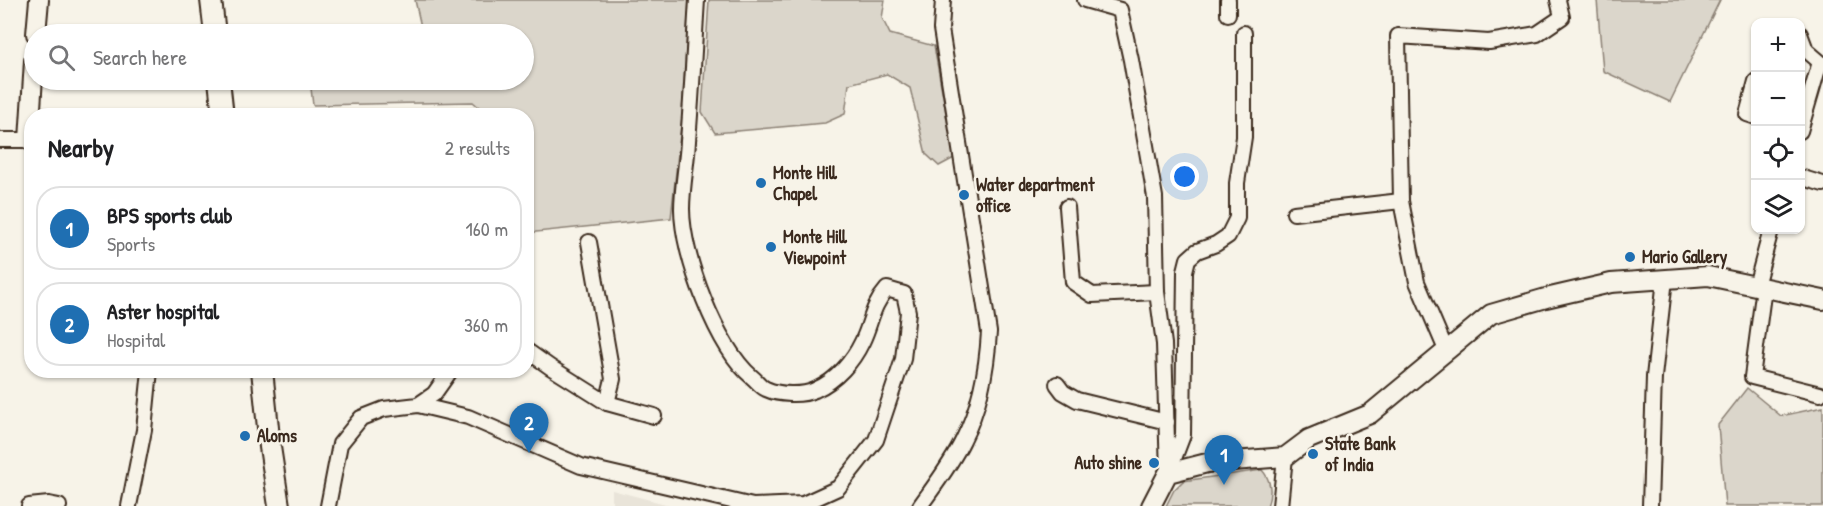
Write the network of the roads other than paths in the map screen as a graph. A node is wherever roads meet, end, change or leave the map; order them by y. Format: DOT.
graph roads {
  1 [pos="39,0"];
  2 [pos="211,0"];
  3 [pos="697,0"];
  4 [pos="943,0"];
  5 [pos="1085,0"];
  6 [pos="1228,0"];
  7 [pos="1558,0"];
  8 [pos="1121,5"];
  9 [pos="1228,15"];
  10 [pos="37,24"];
  11 [pos="214,24"];
  12 [pos="1244,33"];
  13 [pos="1805,47"];
  14 [pos="33,90"];
  15 [pos="220,90"];
  16 [pos="1751,98"];
  17 [pos="32,108"];
  18 [pos="222,108"];
  19 [pos="1751,116"];
  20 [pos="1801,126"];
  21 [pos="0,140"];
  22 [pos="24,140"];
  23 [pos="1805,179"];
  24 [pos="1823,184"];
  25 [pos="1401,201"];
  26 [pos="1067,207"];
  27 [pos="1294,213"];
  28 [pos="1770,234"];
  29 [pos="589,242"];
  30 [pos="1665,279"];
  31 [pos="1760,287"];
  32 [pos="1157,292"];
  33 [pos="1823,300"];
  34 [pos="1446,350"];
  35 [pos="534,356"];
  36 [pos="149,378"];
  37 [pos="263,378"];
  38 [pos="445,378"];
  39 [pos="1057,384"];
  40 [pos="1820,394"];
  41 [pos="608,403"];
  42 [pos="418,405"];
  43 [pos="654,416"];
  44 [pos="1167,422"];
  45 [pos="1285,456"];
  46 [pos="1168,473"];
  47 [pos="29,506"];
  48 [pos="59,506"];
  49 [pos="129,506"];
  50 [pos="279,506"];
  51 [pos="328,506"];
  52 [pos="920,506"];
  53 [pos="1151,506"];
  54 [pos="1280,506"];
  55 [pos="1650,506"];
  1 -- 10 [label="street"];
  2 -- 11 [label="main road"];
  3 -- 42 [label="street"];
  4 -- 52 [label="street"];
  5 -- 8 [label="street"];
  6 -- 9 [label="street"];
  7 -- 25 [label="street"];
  8 -- 32 [label="street"];
  12 -- 46 [label="street"];
  13 -- 20 [label="street"];
  14 -- 17 [label="street"];
  15 -- 18 [label="main road"];
  16 -- 19 [label="street"];
  21 -- 22 [label="street"];
  23 -- 24 [label="street"];
  25 -- 27 [label="street"];
  25 -- 34 [label="street"];
  26 -- 32 [label="street"];
  28 -- 31 [label="street"];
  29 -- 41 [label="street"];
  30 -- 31 [label="street"];
  30 -- 34 [label="street"];
  30 -- 55 [label="street"];
  31 -- 33 [label="street"];
  31 -- 40 [label="street"];
  32 -- 44 [label="street"];
  34 -- 45 [label="street"];
  35 -- 41 [label="street"];
  36 -- 49 [label="street"];
  37 -- 50 [label="main road"];
  38 -- 42 [label="street"];
  39 -- 44 [label="street"];
  41 -- 43 [label="street"];
  42 -- 51 [label="street"];
  44 -- 46 [label="street"];
  45 -- 46 [label="street"];
  45 -- 54 [label="street"];
  46 -- 53 [label="street"];
  47 -- 48 [label="street"];
}
